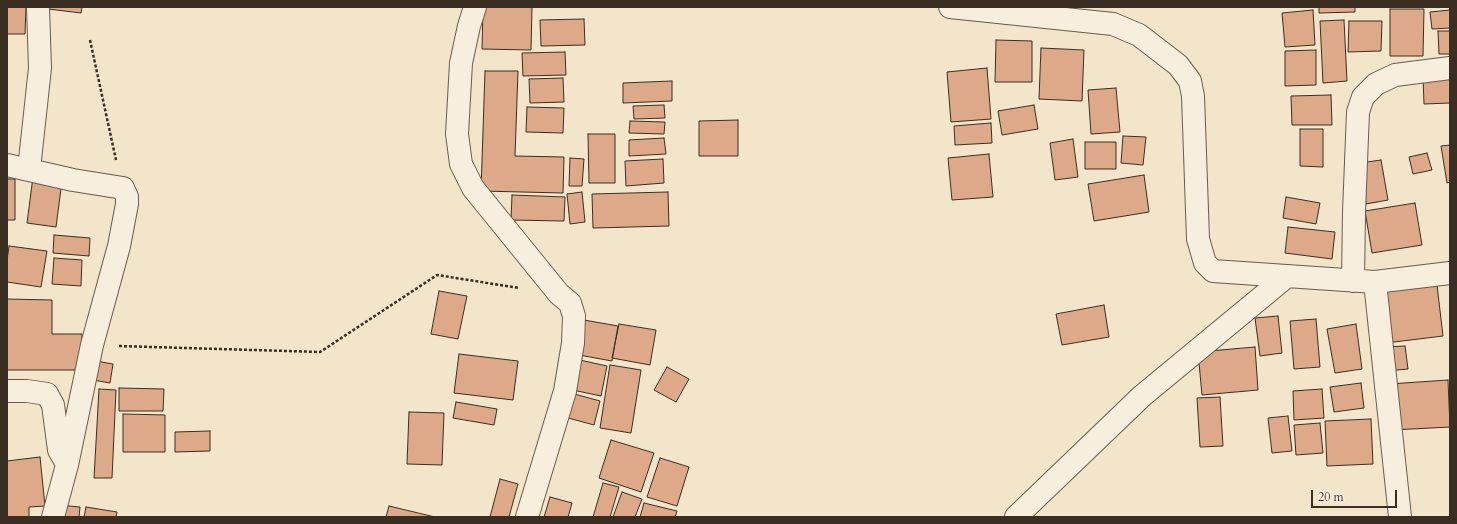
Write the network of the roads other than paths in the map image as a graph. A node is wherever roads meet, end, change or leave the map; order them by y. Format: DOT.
graph roads {
  1 [pos="38,7"];
  2 [pos="475,7"];
  3 [pos="950,7"];
  4 [pos="1450,68"];
  5 [pos="7,165"];
  6 [pos="29,169"];
  7 [pos="1450,274"];
  8 [pos="1286,277"];
  9 [pos="1353,281"];
  10 [pos="1375,282"];
  11 [pos="7,391"];
  12 [pos="67,465"];
  13 [pos="53,517"];
  14 [pos="528,517"];
  15 [pos="1016,517"];
  16 [pos="1400,517"];
  1 -- 6 [label="street"];
  2 -- 14 [label="street"];
  3 -- 8 [label="street"];
  4 -- 9 [label="street"];
  5 -- 6 [label="street"];
  6 -- 12 [label="street"];
  7 -- 10 [label="street"];
  8 -- 9 [label="street"];
  8 -- 15 [label="street"];
  9 -- 10 [label="street"];
  10 -- 16 [label="street"];
  11 -- 12 [label="street"];
  12 -- 13 [label="street"];
}
